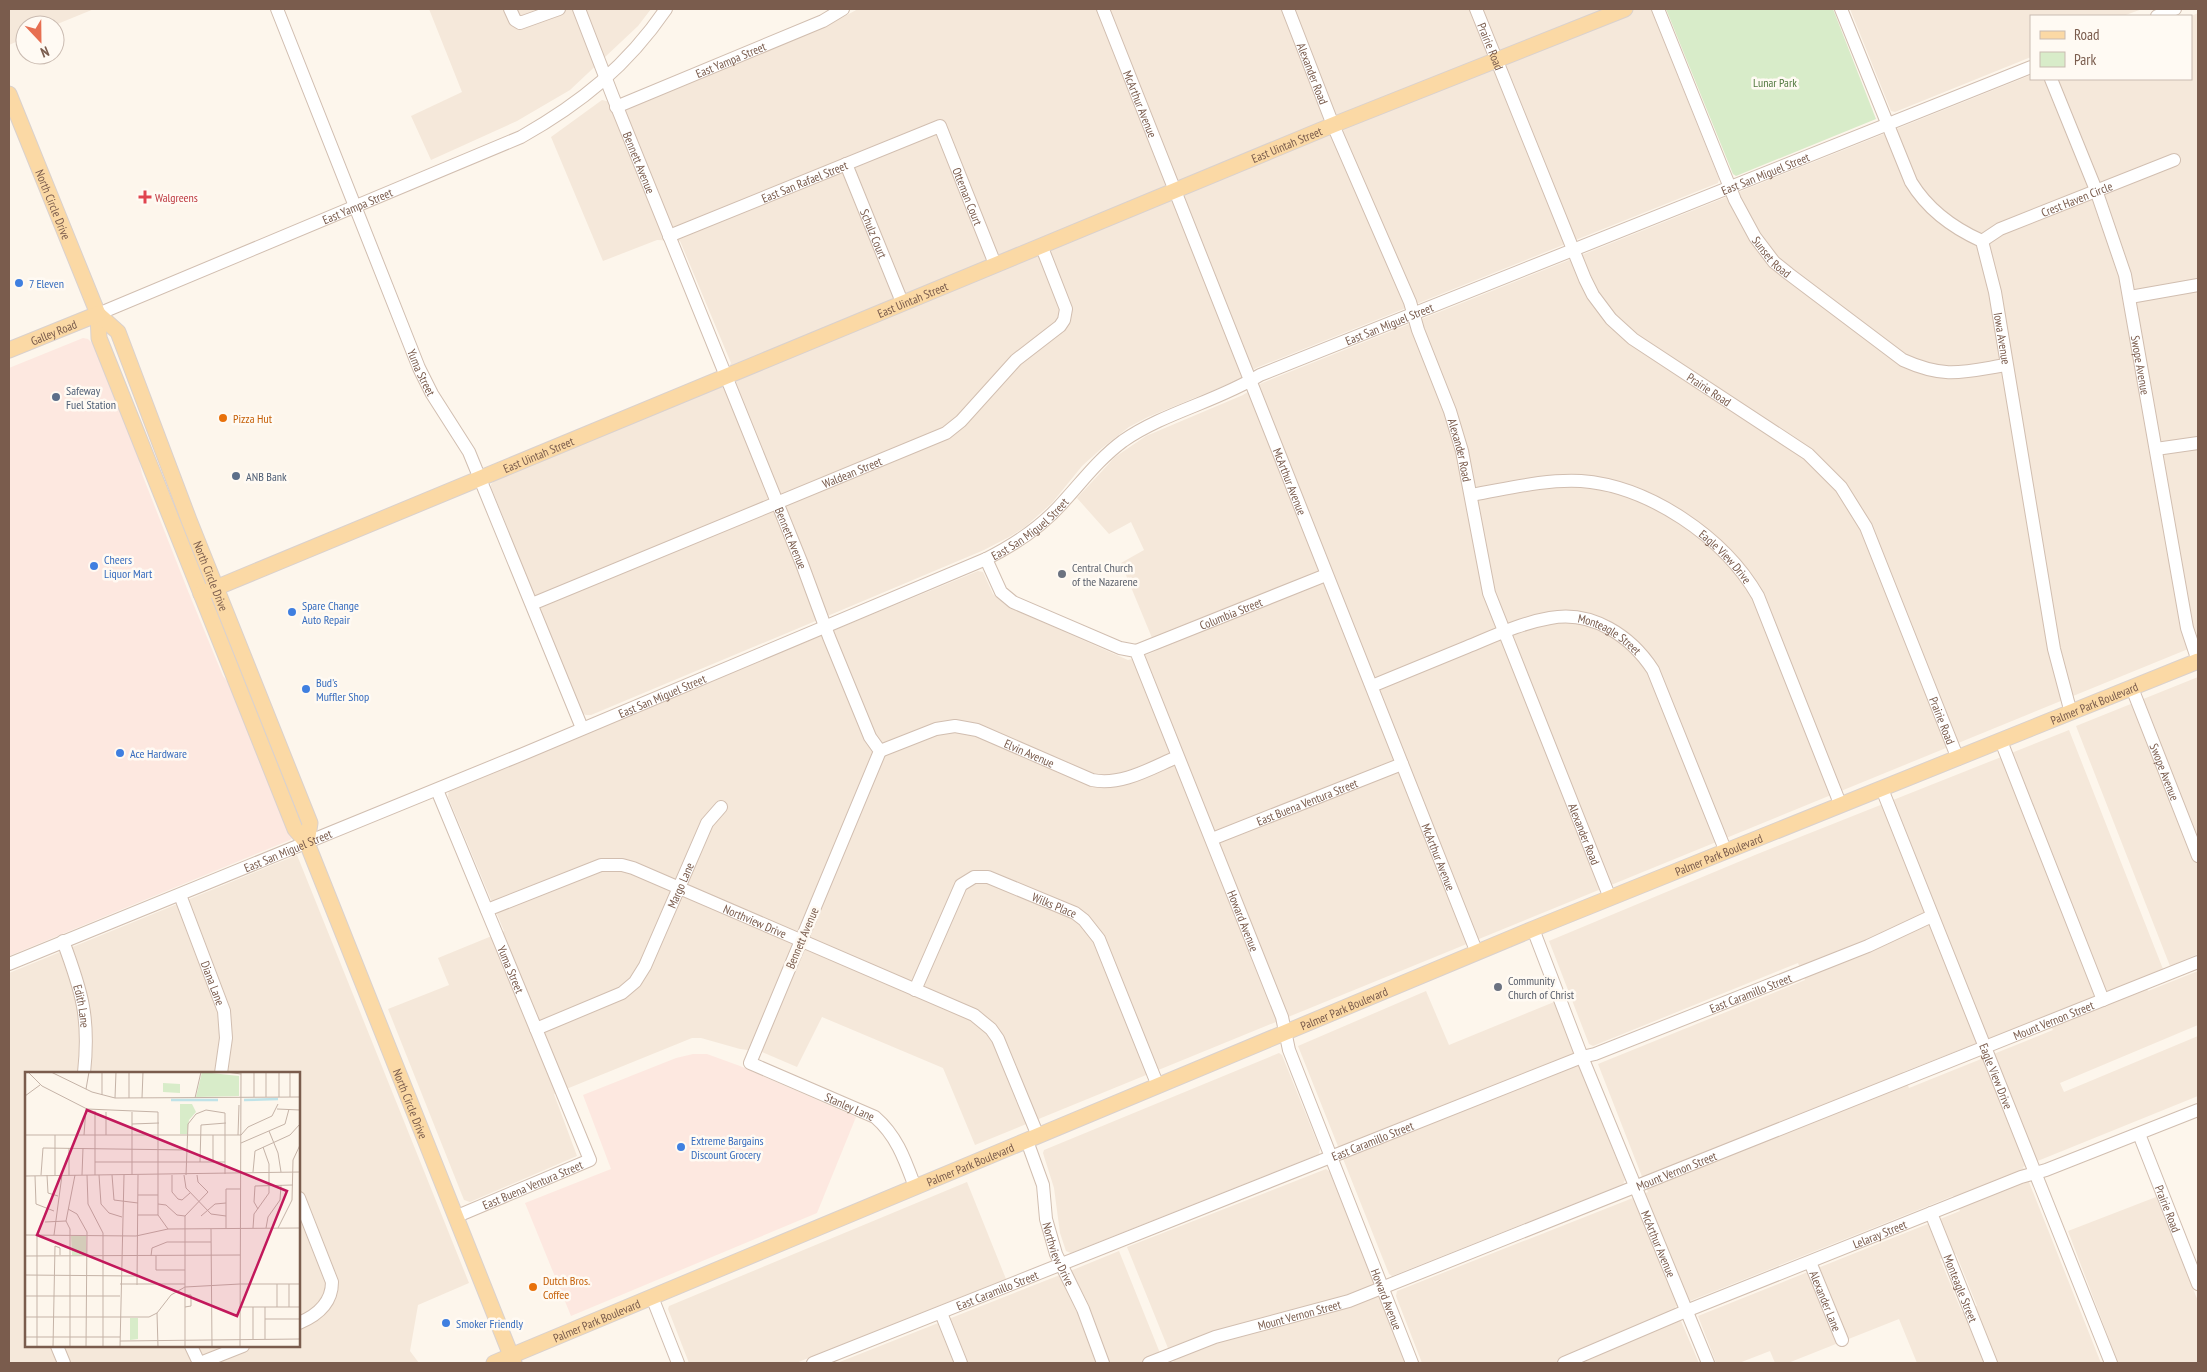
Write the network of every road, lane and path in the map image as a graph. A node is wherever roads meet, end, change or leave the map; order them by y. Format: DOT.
graph roads {
  1 [pos="277,9"];
  2 [pos="510,9"];
  3 [pos="559,9"];
  4 [pos="579,9"];
  5 [pos="666,9"];
  6 [pos="842,9"];
  7 [pos="1103,9"];
  8 [pos="1288,9"];
  9 [pos="1476,9"];
  10 [pos="1625,9"];
  11 [pos="1658,9"];
  12 [pos="1841,9"];
  13 [pos="2175,9"];
  14 [pos="2160,15"];
  15 [pos="1496,60"];
  16 [pos="2030,67"];
  17 [pos="606,80"];
  18 [pos="2051,80"];
  19 [pos="9,95"];
  20 [pos="616,107"];
  21 [pos="1333,125"];
  22 [pos="1888,125"];
  23 [pos="940,126"];
  24 [pos="2174,160"];
  25 [pos="846,164"];
  26 [pos="1730,188"];
  27 [pos="1174,190"];
  28 [pos="2096,190"];
  29 [pos="356,206"];
  30 [pos="669,236"];
  31 [pos="1982,242"];
  32 [pos="1041,245"];
  33 [pos="1572,250"];
  34 [pos="995,264"];
  35 [pos="2198,285"];
  36 [pos="2130,296"];
  37 [pos="902,302"];
  38 [pos="98,314"];
  39 [pos="1413,315"];
  40 [pos="9,350"];
  41 [pos="2006,365"];
  42 [pos="726,375"];
  43 [pos="1251,381"];
  44 [pos="2198,443"];
  45 [pos="2156,449"];
  46 [pos="480,478"];
  47 [pos="1471,495"];
  48 [pos="778,504"];
  49 [pos="986,559"];
  50 [pos="1326,575"];
  51 [pos="215,588"];
  52 [pos="201,594"];
  53 [pos="532,604"];
  54 [pos="826,626"];
  55 [pos="1503,632"];
  56 [pos="1136,651"];
  57 [pos="2198,661"];
  58 [pos="1372,686"];
  59 [pos="2132,688"];
  60 [pos="2071,714"];
  61 [pos="582,728"];
  62 [pos="2001,741"];
  63 [pos="880,751"];
  64 [pos="1177,757"];
  65 [pos="1958,758"];
  66 [pos="1402,764"];
  67 [pos="1882,789"];
  68 [pos="437,790"];
  69 [pos="1841,806"];
  70 [pos="721,807"];
  71 [pos="1212,839"];
  72 [pos="308,843"];
  73 [pos="1726,852"];
  74 [pos="2198,856"];
  75 [pos="679,888"];
  76 [pos="180,895"];
  77 [pos="1610,898"];
  78 [pos="486,910"];
  79 [pos="1932,916"];
  80 [pos="1533,929"];
  81 [pos="63,941"];
  82 [pos="800,941"];
  83 [pos="1476,953"];
  84 [pos="2198,962"];
  85 [pos="9,964"];
  86 [pos="915,990"];
  87 [pos="2103,1000"];
  88 [pos="536,1029"];
  89 [pos="1285,1034"];
  90 [pos="1986,1048"];
  91 [pos="1582,1057"];
  92 [pos="750,1063"];
  93 [pos="84,1072"];
  94 [pos="221,1072"];
  95 [pos="1158,1086"];
  96 [pos="2198,1110"];
  97 [pos="2139,1134"];
  98 [pos="1032,1138"];
  99 [pos="1331,1157"];
  100 [pos="2034,1173"];
  101 [pos="1635,1186"];
  102 [pos="915,1187"];
  103 [pos="300,1201"];
  104 [pos="1931,1213"];
  105 [pos="455,1217"];
  106 [pos="1810,1262"];
  107 [pos="1062,1265"];
  108 [pos="2198,1284"];
  109 [pos="1383,1287"];
  110 [pos="652,1298"];
  111 [pos="1686,1311"];
  112 [pos="941,1313"];
  113 [pos="300,1323"];
  114 [pos="1842,1340"];
  115 [pos="58,1347"];
  116 [pos="192,1347"];
  117 [pos="240,1347"];
  118 [pos="512,1359"];
  119 [pos="64,1363"];
  120 [pos="200,1363"];
  121 [pos="494,1363"];
  122 [pos="678,1363"];
  123 [pos="815,1363"];
  124 [pos="961,1363"];
  125 [pos="1103,1363"];
  126 [pos="1149,1363"];
  127 [pos="1412,1363"];
  128 [pos="1564,1363"];
  129 [pos="1708,1363"];
  130 [pos="1991,1363"];
  131 [pos="2110,1363"];
  1 -- 29 [label="street, Yuma Street"];
  2 -- 3 [label="street"];
  4 -- 17 [label="street, Bennett Avenue"];
  5 -- 17 [label="street, East Yampa Street"];
  6 -- 20 [label="street, East Yampa Street"];
  7 -- 27 [label="street, McArthur Avenue"];
  8 -- 21 [label="street, Alexander Road"];
  9 -- 15 [label="street, Prairie Road"];
  10 -- 15 [label="main road, East Uintah Street"];
  11 -- 26 [label="street, Sunset Road"];
  12 -- 22 [label="street"];
  13 -- 14 [label="street"];
  15 -- 21 [label="main road, East Uintah Street"];
  15 -- 33 [label="street, Prairie Road"];
  16 -- 22 [label="street, East San Miguel Street"];
  17 -- 20 [label="street, Bennett Avenue"];
  17 -- 29 [label="street, East Yampa Street"];
  18 -- 28 [label="street, Swope Avenue"];
  19 -- 38 [label="main road, North Circle Drive"];
  20 -- 30 [label="street, Bennett Avenue"];
  21 -- 27 [label="main road, East Uintah Street"];
  21 -- 39 [label="street, Alexander Road"];
  22 -- 26 [label="street, East San Miguel Street"];
  22 -- 31 [label="street"];
  23 -- 25 [label="street, East San Rafael Street"];
  23 -- 34 [label="street, Otteman Court"];
  24 -- 28 [label="street, Crest Haven Circle"];
  25 -- 30 [label="street, East San Rafael Street"];
  25 -- 37 [label="street, Schulz Court"];
  26 -- 33 [label="street, East San Miguel Street"];
  26 -- 41 [label="street, Sunset Road"];
  27 -- 32 [label="main road, East Uintah Street"];
  27 -- 43 [label="street, McArthur Avenue"];
  28 -- 31 [label="street, Crest Haven Circle"];
  28 -- 36 [label="street, Swope Avenue"];
  29 -- 38 [label="street, East Yampa Street"];
  29 -- 46 [label="street, Yuma Street"];
  30 -- 42 [label="street, Bennett Avenue"];
  31 -- 41 [label="street, Iowa Avenue"];
  32 -- 34 [label="main road, East Uintah Street"];
  32 -- 48 [label="street, Waldean Street"];
  33 -- 39 [label="street, East San Miguel Street"];
  33 -- 65 [label="street, Prairie Road"];
  34 -- 37 [label="main road, East Uintah Street"];
  35 -- 36 [label="street"];
  36 -- 45 [label="street, Swope Avenue"];
  37 -- 42 [label="main road, East Uintah Street"];
  38 -- 40 [label="main road, Galley Road"];
  38 -- 51 [label="main road, North Circle Drive"];
  38 -- 52 [label="main road, North Circle Drive"];
  39 -- 43 [label="street, East San Miguel Street"];
  39 -- 47 [label="street, Alexander Road"];
  41 -- 60 [label="street, Iowa Avenue"];
  42 -- 46 [label="main road, East Uintah Street"];
  42 -- 48 [label="street, Bennett Avenue"];
  43 -- 49 [label="street, East San Miguel Street"];
  43 -- 50 [label="street, McArthur Avenue"];
  44 -- 45 [label="street"];
  45 -- 57 [label="street, Swope Avenue"];
  46 -- 51 [label="main road, East Uintah Street"];
  46 -- 53 [label="street, Yuma Street"];
  47 -- 55 [label="street, Alexander Road"];
  47 -- 69 [label="street, Eagle View Drive"];
  48 -- 53 [label="street, Waldean Street"];
  48 -- 54 [label="street, Bennett Avenue"];
  49 -- 54 [label="street, East San Miguel Street"];
  49 -- 56 [label="street"];
  50 -- 56 [label="street, Columbia Street"];
  50 -- 58 [label="street, McArthur Avenue"];
  51 -- 52 [label="main road, East Uintah Street"];
  51 -- 72 [label="main road, North Circle Drive"];
  52 -- 72 [label="main road, North Circle Drive"];
  53 -- 61 [label="street, Yuma Street"];
  54 -- 61 [label="street, East San Miguel Street"];
  54 -- 63 [label="street, Bennett Avenue"];
  55 -- 58 [label="street, Monteagle Street"];
  55 -- 73 [label="street, Monteagle Street"];
  55 -- 77 [label="street, Alexander Road"];
  56 -- 64 [label="street, Howard Avenue"];
  57 -- 59 [label="main road, Palmer Park Boulevard"];
  58 -- 66 [label="street, McArthur Avenue"];
  59 -- 60 [label="main road, Palmer Park Boulevard"];
  59 -- 74 [label="street, Swope Avenue"];
  60 -- 62 [label="main road, Palmer Park Boulevard"];
  61 -- 68 [label="street, East San Miguel Street"];
  62 -- 65 [label="main road, Palmer Park Boulevard"];
  62 -- 87 [label="street"];
  63 -- 64 [label="street, Elvin Avenue"];
  63 -- 82 [label="street, Bennett Avenue"];
  64 -- 71 [label="street, Howard Avenue"];
  65 -- 67 [label="main road, Palmer Park Boulevard"];
  66 -- 71 [label="street, East Buena Ventura Street"];
  66 -- 83 [label="street, McArthur Avenue"];
  67 -- 69 [label="main road, Palmer Park Boulevard"];
  67 -- 79 [label="street, Eagle View Drive"];
  68 -- 72 [label="street, East San Miguel Street"];
  68 -- 78 [label="street, Yuma Street"];
  69 -- 73 [label="main road, Palmer Park Boulevard"];
  70 -- 75 [label="street, Margo Lane"];
  71 -- 89 [label="street, Howard Avenue"];
  72 -- 76 [label="street, East San Miguel Street"];
  72 -- 105 [label="main road, North Circle Drive"];
  73 -- 77 [label="main road, Palmer Park Boulevard"];
  75 -- 78 [label="street, Northview Drive"];
  75 -- 82 [label="street, Northview Drive"];
  75 -- 88 [label="street, Margo Lane"];
  76 -- 81 [label="street, East San Miguel Street"];
  76 -- 94 [label="street, Diana Lane"];
  77 -- 80 [label="main road, Palmer Park Boulevard"];
  78 -- 88 [label="street, Yuma Street"];
  79 -- 90 [label="street, Eagle View Drive"];
  79 -- 91 [label="street, East Caramillo Street"];
  80 -- 83 [label="main road, Palmer Park Boulevard"];
  80 -- 91 [label="street, McArthur Avenue"];
  81 -- 85 [label="street, East San Miguel Street"];
  81 -- 93 [label="street, Edith Lane"];
  82 -- 86 [label="street, Northview Drive"];
  82 -- 92 [label="street, Bennett Avenue"];
  83 -- 89 [label="main road, Palmer Park Boulevard"];
  84 -- 87 [label="street, Mount Vernon Street"];
  86 -- 95 [label="street, Wilks Place"];
  86 -- 98 [label="street, Northview Drive"];
  87 -- 90 [label="street, Mount Vernon Street"];
  88 -- 105 [label="street, East Buena Ventura Street"];
  89 -- 95 [label="main road, Palmer Park Boulevard"];
  89 -- 99 [label="street, Howard Avenue"];
  90 -- 100 [label="street, Eagle View Drive"];
  90 -- 101 [label="street, Mount Vernon Street"];
  91 -- 99 [label="street, East Caramillo Street"];
  91 -- 101 [label="street, McArthur Avenue"];
  92 -- 102 [label="street, Stanley Lane"];
  95 -- 98 [label="main road, Palmer Park Boulevard"];
  96 -- 97 [label="street, Lelaray Street"];
  97 -- 100 [label="street, Lelaray Street"];
  97 -- 108 [label="street, Prairie Road"];
  98 -- 102 [label="main road, Palmer Park Boulevard"];
  98 -- 107 [label="street, Northview Drive"];
  99 -- 107 [label="street, East Caramillo Street"];
  99 -- 109 [label="street, Howard Avenue"];
  100 -- 104 [label="street, Lelaray Street"];
  100 -- 131 [label="street, Eagle View Drive"];
  101 -- 109 [label="street, Mount Vernon Street"];
  101 -- 111 [label="street, McArthur Avenue"];
  102 -- 110 [label="main road, Palmer Park Boulevard"];
  103 -- 113 [label="street"];
  104 -- 106 [label="street, Lelaray Street"];
  104 -- 130 [label="street, Monteagle Street"];
  105 -- 118 [label="main road, North Circle Drive"];
  106 -- 111 [label="street, Lelaray Street"];
  106 -- 114 [label="street, Alexander Lane"];
  107 -- 112 [label="street, East Caramillo Street"];
  107 -- 125 [label="street, Northview Drive"];
  109 -- 126 [label="street, Mount Vernon Street"];
  109 -- 127 [label="street, Howard Avenue"];
  110 -- 118 [label="main road, Palmer Park Boulevard"];
  110 -- 122 [label="street"];
  111 -- 128 [label="street, Lelaray Street"];
  111 -- 129 [label="street, McArthur Avenue"];
  112 -- 123 [label="street, East Caramillo Street"];
  112 -- 124 [label="street"];
  115 -- 119 [label="street"];
  116 -- 120 [label="street"];
  117 -- 120 [label="street"];
  118 -- 121 [label="main road, Palmer Park Boulevard"];
}
